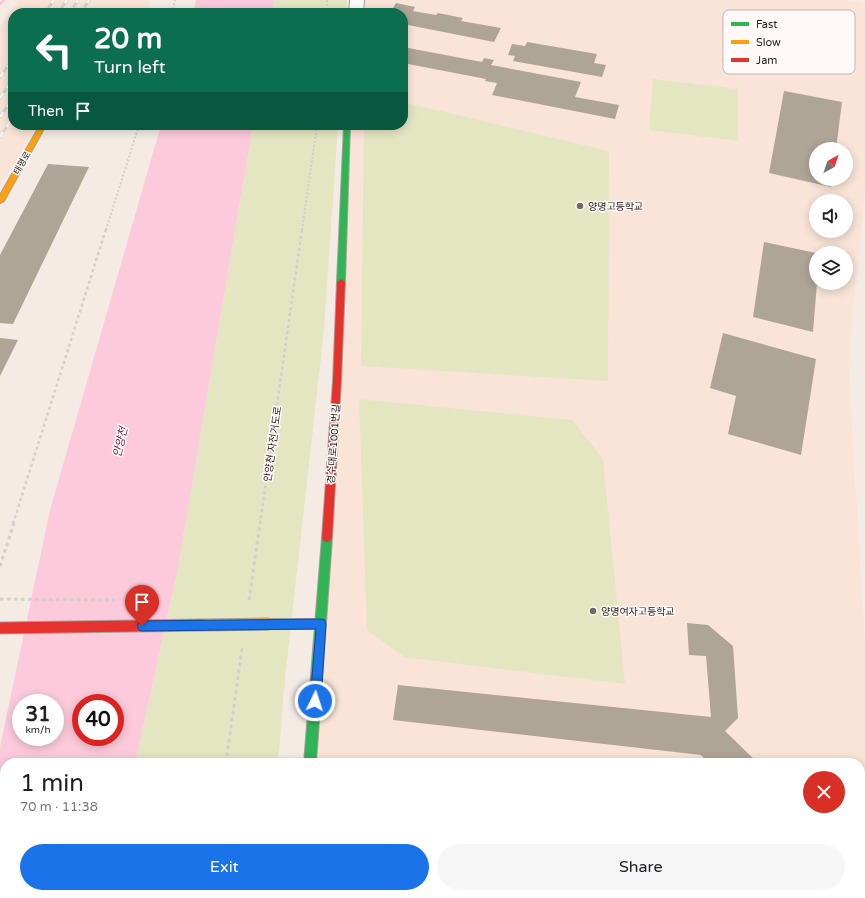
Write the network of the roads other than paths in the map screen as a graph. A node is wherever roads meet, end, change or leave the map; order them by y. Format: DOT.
graph roads {
  1 [pos="41,130"];
  2 [pos="347,130"];
  3 [pos="0,201"];
  4 [pos="321,624"];
  5 [pos="0,628"];
  6 [pos="310,758"];
  1 -- 3 [label="street, 태평로"];
  2 -- 4 [label="street, 경수대로1001번길"];
  4 -- 5 [label="street, bridge"];
  4 -- 6 [label="street, 경수대로1001번길"];
}
